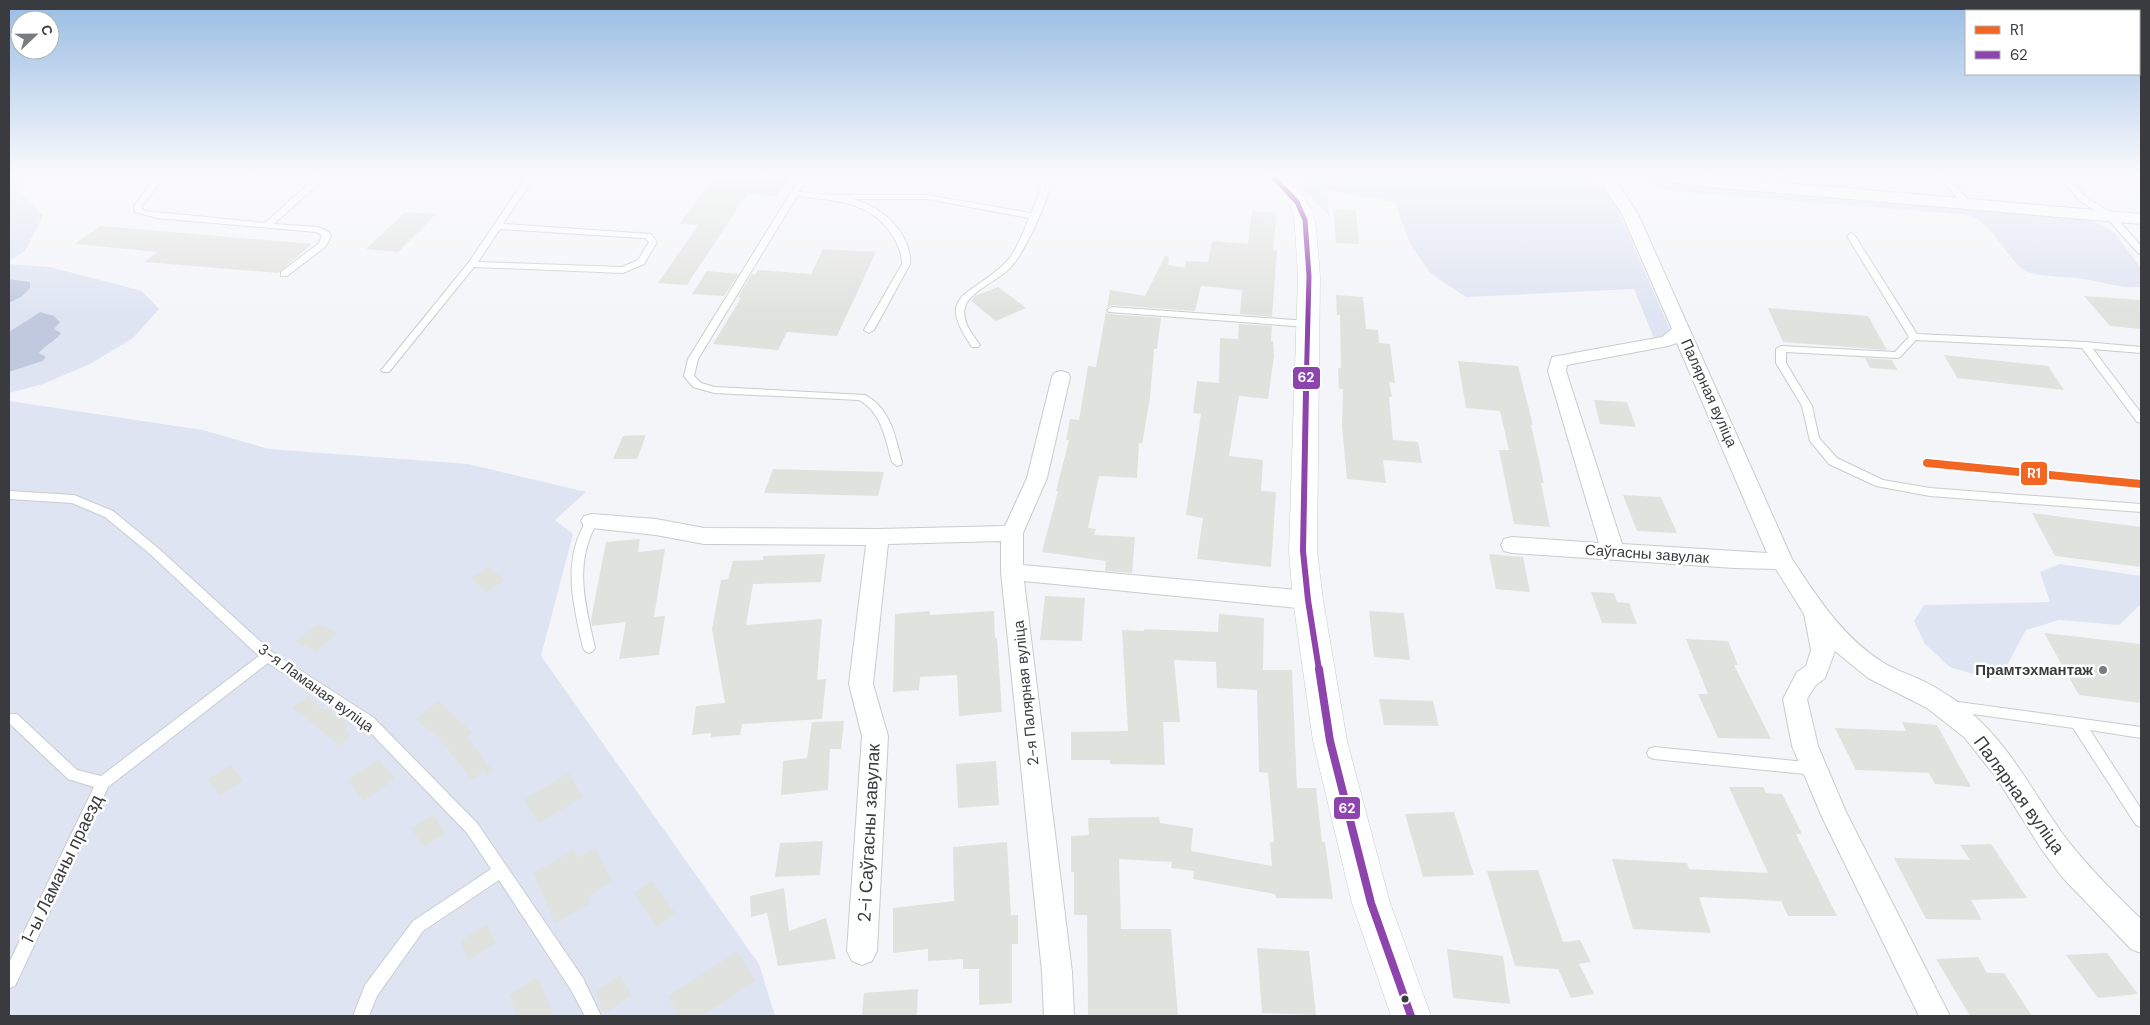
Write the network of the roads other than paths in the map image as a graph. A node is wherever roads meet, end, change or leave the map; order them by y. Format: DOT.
graph roads {
  1 [pos="210,221"];
  2 [pos="273,221"];
  3 [pos="501,221"];
  4 [pos="779,221"];
  5 [pos="888,221"];
  6 [pos="1032,221"];
  7 [pos="1303,221"];
  8 [pos="1633,221"];
  9 [pos="2114,221"];
  10 [pos="267,226"];
  11 [pos="498,226"];
  12 [pos="1851,236"];
  13 [pos="2141,251"];
  14 [pos="472,264"];
  15 [pos="284,274"];
  16 [pos="1112,310"];
  17 [pos="1308,324"];
  18 [pos="868,330"];
  19 [pos="1682,330"];
  20 [pos="1914,337"];
  21 [pos="975,345"];
  22 [pos="2085,345"];
  23 [pos="2141,350"];
  24 [pos="386,370"];
  25 [pos="1061,377"];
  26 [pos="2141,420"];
  27 [pos="897,462"];
  28 [pos="9,495"];
  29 [pos="2141,508"];
  30 [pos="592,521"];
  31 [pos="1012,533"];
  32 [pos="878,537"];
  33 [pos="1512,545"];
  34 [pos="1613,552"];
  35 [pos="1782,560"];
  36 [pos="1012,572"];
  37 [pos="1308,600"];
  38 [pos="1814,612"];
  39 [pos="589,648"];
  40 [pos="268,656"];
  41 [pos="1942,705"];
  42 [pos="12,718"];
  43 [pos="2078,724"];
  44 [pos="2141,732"];
  45 [pos="1654,753"];
  46 [pos="1814,769"];
  47 [pos="103,783"];
  48 [pos="2141,822"];
  49 [pos="500,871"];
  50 [pos="2141,939"];
  51 [pos="862,951"];
  52 [pos="9,980"];
  53 [pos="361,1016"];
  54 [pos="593,1016"];
  55 [pos="1059,1016"];
  56 [pos="1411,1016"];
  57 [pos="1935,1016"];
  1 -- 10 [label="lane"];
  2 -- 10 [label="lane"];
  3 -- 11 [label="lane"];
  4 -- 27 [label="lane"];
  5 -- 18 [label="lane"];
  6 -- 21 [label="lane"];
  7 -- 17 [label="street"];
  8 -- 19 [label="street, Палярная вуліца"];
  9 -- 13 [label="lane"];
  10 -- 15 [label="lane"];
  11 -- 14 [label="lane"];
  11 -- 14 [label="lane"];
  12 -- 20 [label="lane"];
  14 -- 24 [label="lane"];
  16 -- 17 [label="lane"];
  17 -- 37 [label="street"];
  19 -- 34 [label="street"];
  19 -- 35 [label="street, Палярная вуліца"];
  20 -- 22 [label="lane"];
  20 -- 29 [label="lane"];
  22 -- 23 [label="lane"];
  22 -- 26 [label="lane"];
  25 -- 31 [label="street, 2-я Палярная вуліца"];
  28 -- 40 [label="lane, 3-я Ламаная вуліца"];
  30 -- 32 [label="street"];
  30 -- 39 [label="lane"];
  31 -- 32 [label="street"];
  31 -- 36 [label="street, 2-я Палярная вуліца"];
  32 -- 51 [label="street, 2-і Саўгасны завулак"];
  33 -- 34 [label="street, Саўгасны завулак"];
  34 -- 35 [label="street, Саўгасны завулак"];
  35 -- 38 [label="street, Палярная вуліца"];
  36 -- 37 [label="street"];
  36 -- 55 [label="street, 2-я Палярная вуліца"];
  37 -- 56 [label="street"];
  38 -- 41 [label="street, Палярная вуліца"];
  38 -- 46 [label="street, Палярная вуліца"];
  40 -- 47 [label="lane, 1-ы Ламаны праезд"];
  40 -- 49 [label="lane, 3-я Ламаная вуліца"];
  41 -- 43 [label="lane"];
  41 -- 50 [label="street, Палярная вуліца"];
  42 -- 47 [label="lane"];
  43 -- 44 [label="lane"];
  43 -- 48 [label="lane"];
  45 -- 46 [label="lane"];
  46 -- 57 [label="street, Палярная вуліца"];
  47 -- 52 [label="lane, 1-ы Ламаны праезд"];
  49 -- 53 [label="lane"];
  49 -- 54 [label="lane, 3-я Ламаная вуліца"];
}
